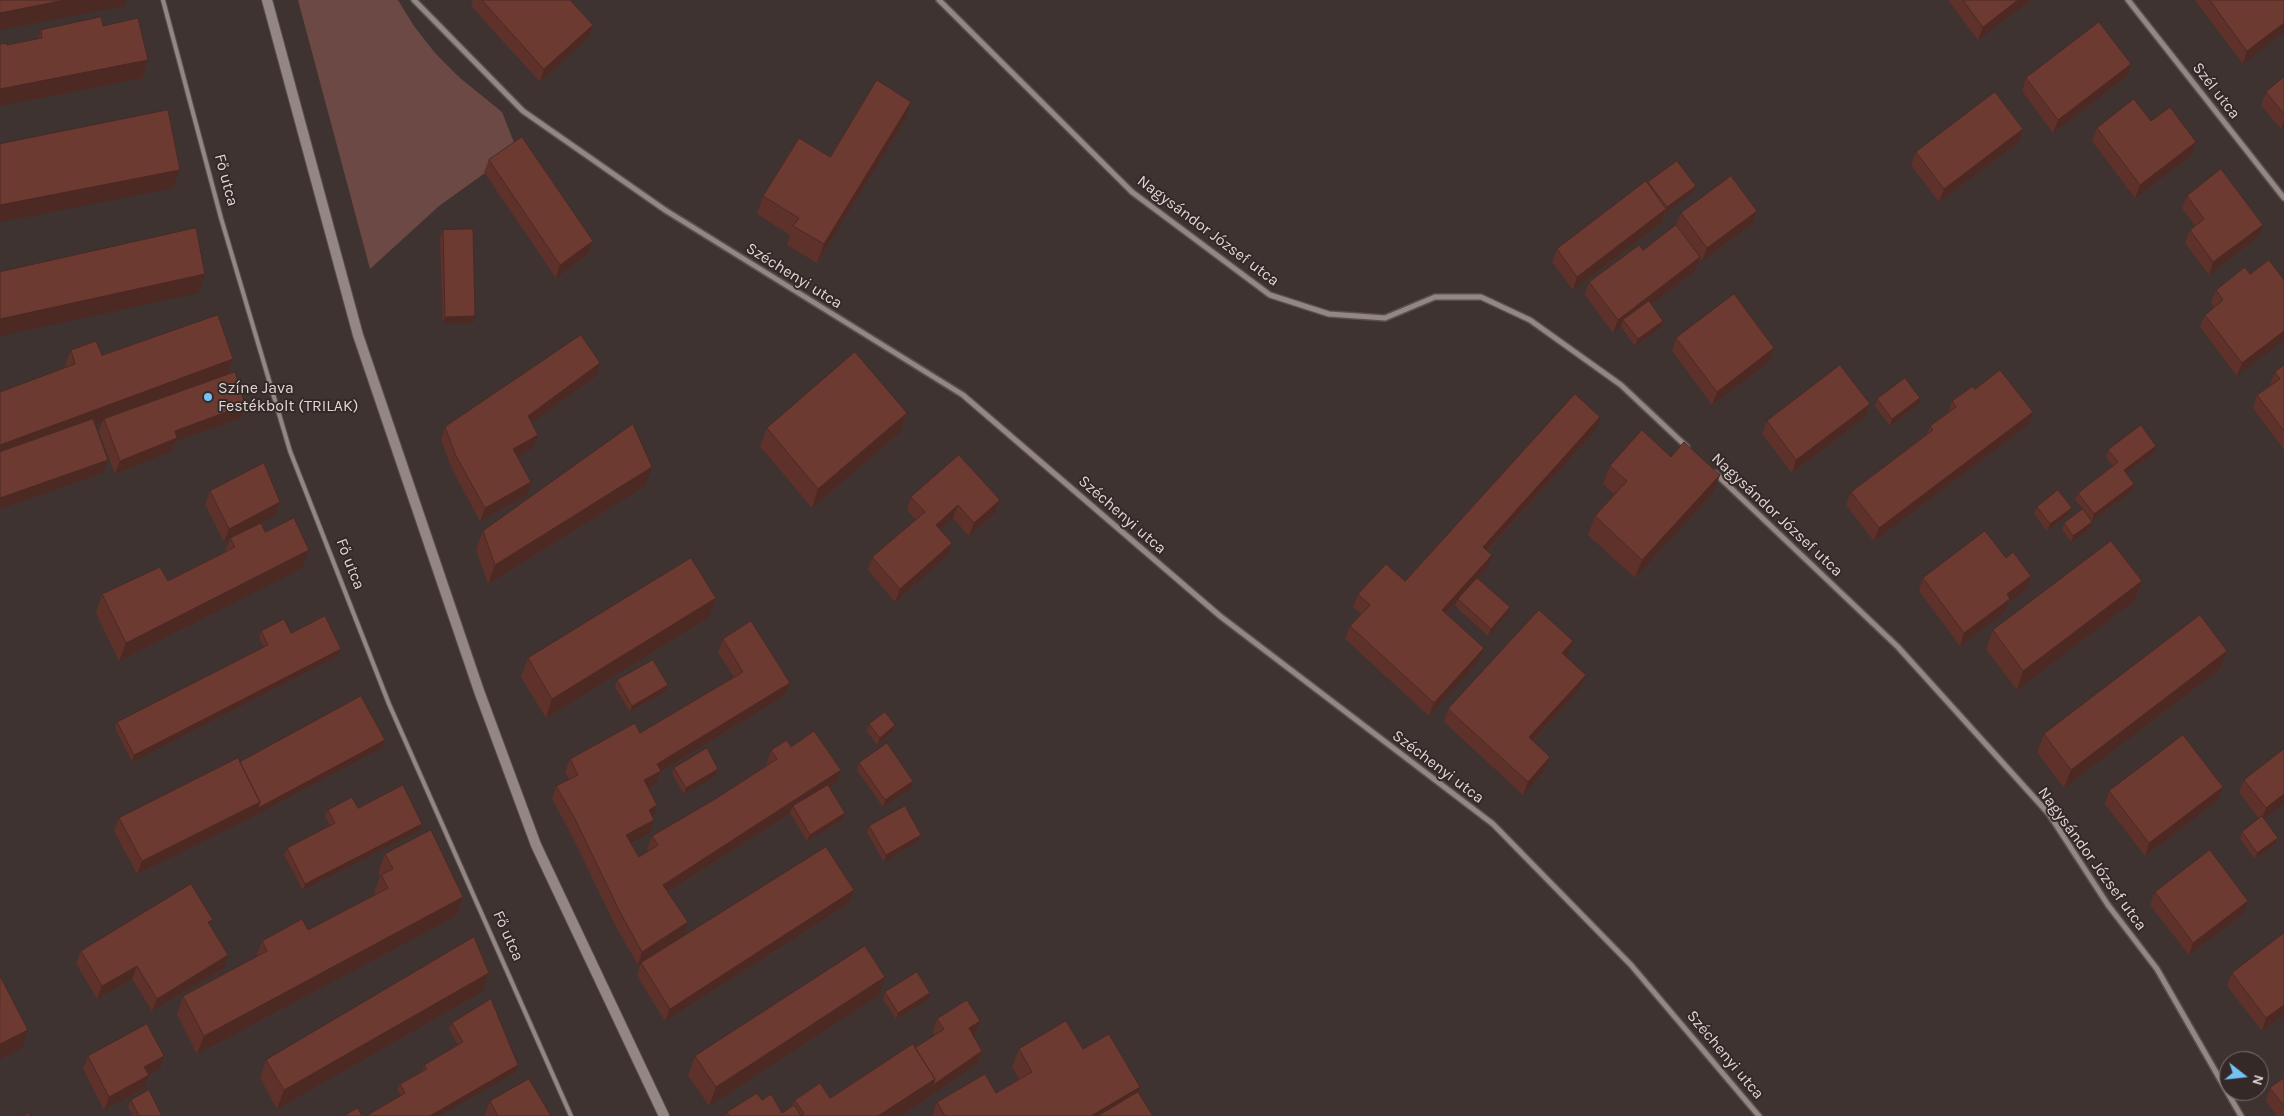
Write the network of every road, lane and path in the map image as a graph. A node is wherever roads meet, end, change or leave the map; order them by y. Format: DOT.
graph roads {
  1 [pos="164,0"];
  2 [pos="267,0"];
  3 [pos="414,0"];
  4 [pos="939,0"];
  5 [pos="2128,0"];
  6 [pos="2284,198"];
  7 [pos="1692,452"];
  8 [pos="1713,472"];
  9 [pos="571,1116"];
  10 [pos="664,1116"];
  11 [pos="1759,1116"];
  12 [pos="2241,1116"];
  1 -- 9 [label="lane, Fő utca"];
  2 -- 10 [label="main road"];
  3 -- 11 [label="street, Széchenyi utca"];
  4 -- 7 [label="street, Nagysándor József utca"];
  5 -- 6 [label="street, Szél utca"];
  8 -- 12 [label="street, Nagysándor József utca"];
}
